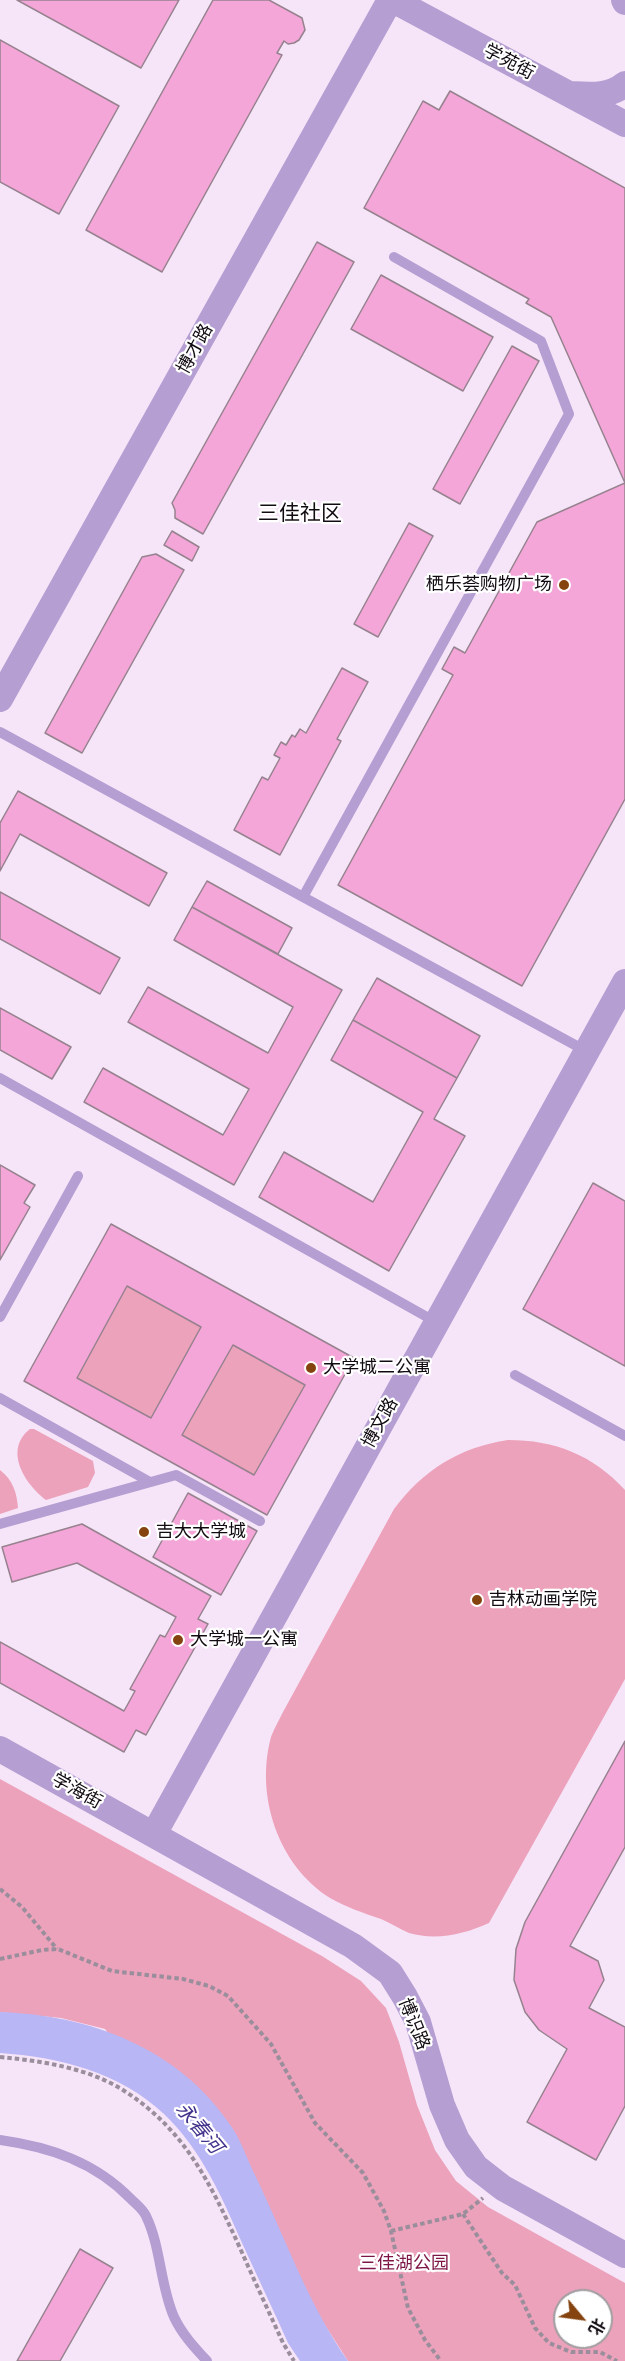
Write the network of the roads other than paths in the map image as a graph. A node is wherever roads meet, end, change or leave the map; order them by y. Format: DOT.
graph roads {
  1 [pos="391,0"];
  2 [pos="625,84"];
  3 [pos="569,94"];
  4 [pos="625,124"];
  5 [pos="394,257"];
  6 [pos="0,699"];
  7 [pos="0,732"];
  8 [pos="303,897"];
  9 [pos="625,982"];
  10 [pos="587,1051"];
  11 [pos="0,1078"];
  12 [pos="78,1176"];
  13 [pos="0,1317"];
  14 [pos="436,1322"];
  15 [pos="515,1375"];
  16 [pos="0,1398"];
  17 [pos="625,1436"];
  18 [pos="150,1482"];
  19 [pos="260,1521"];
  20 [pos="0,1524"];
  21 [pos="0,1749"];
  22 [pos="154,1834"];
  23 [pos="0,2140"];
  24 [pos="625,2255"];
  25 [pos="207,2361"];
  1 -- 3 [label="street, 学苑街"];
  1 -- 6 [label="street, 博才路"];
  2 -- 3 [label="street"];
  3 -- 4 [label="street, 学苑街"];
  5 -- 8 [label="lane"];
  7 -- 8 [label="lane"];
  8 -- 10 [label="lane"];
  9 -- 10 [label="street, 博文路"];
  10 -- 14 [label="street, 博文路"];
  11 -- 14 [label="lane"];
  12 -- 13 [label="lane"];
  14 -- 22 [label="street, 博文路"];
  15 -- 17 [label="lane"];
  16 -- 18 [label="lane"];
  18 -- 19 [label="lane"];
  18 -- 20 [label="lane"];
  21 -- 22 [label="street, 学海街"];
  22 -- 24 [label="street, 博识路"];
  23 -- 25 [label="lane"];
}
